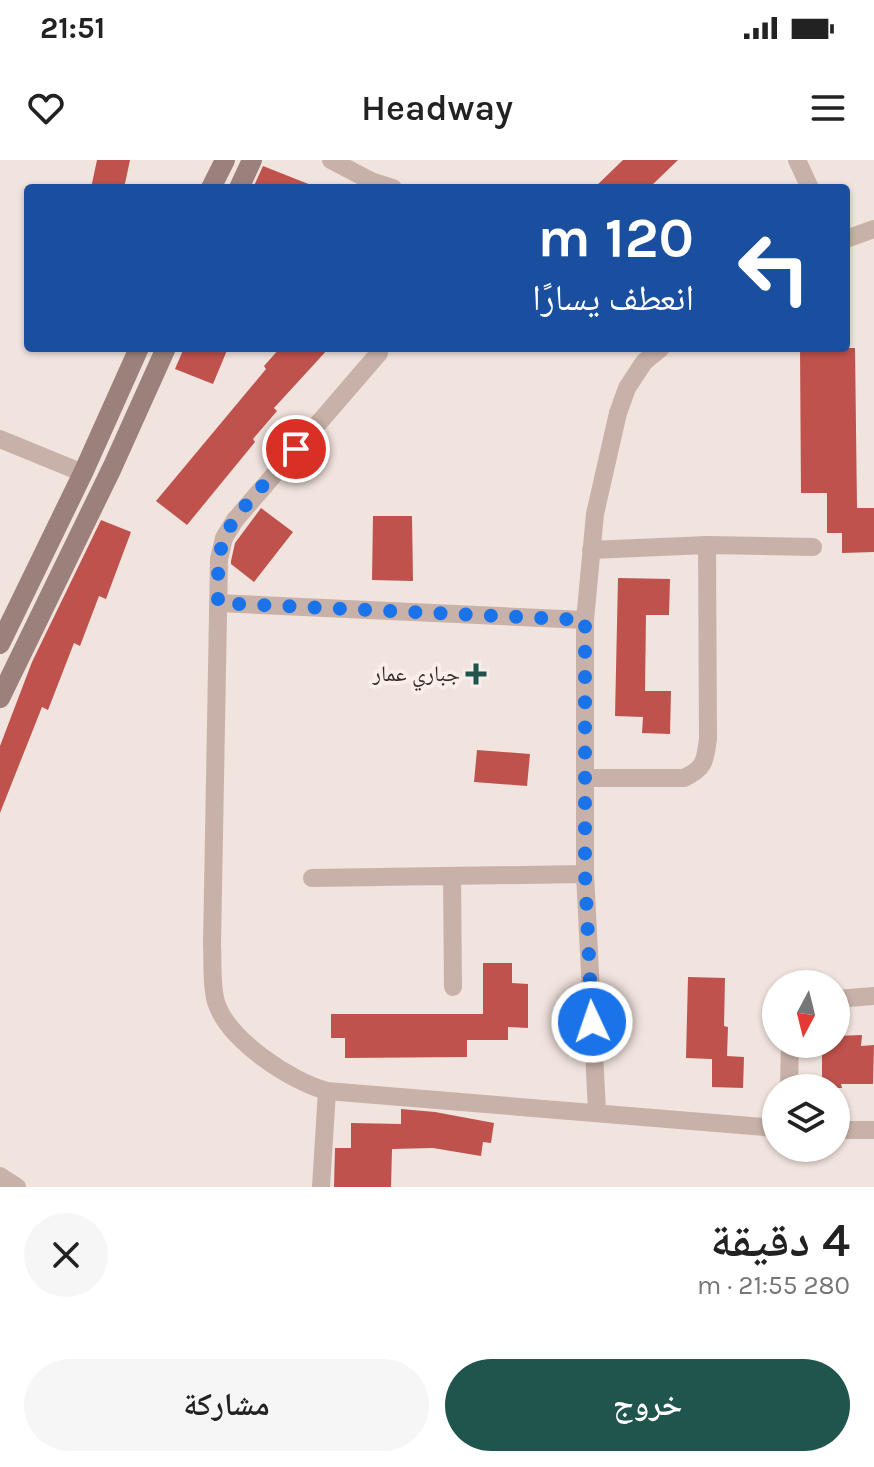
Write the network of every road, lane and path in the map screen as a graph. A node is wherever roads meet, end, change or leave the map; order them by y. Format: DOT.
graph roads {
  1 [pos="225,160"];
  2 [pos="252,160"];
  3 [pos="331,160"];
  4 [pos="797,160"];
  5 [pos="213,184"];
  6 [pos="241,184"];
  7 [pos="380,184"];
  8 [pos="808,184"];
  9 [pos="874,229"];
  10 [pos="850,238"];
  11 [pos="137,352"];
  12 [pos="164,352"];
  13 [pos="649,352"];
  14 [pos="379,353"];
  15 [pos="0,439"];
  16 [pos="83,473"];
  17 [pos="707,545"];
  18 [pos="813,547"];
  19 [pos="591,550"];
  20 [pos="218,603"];
  21 [pos="585,620"];
  22 [pos="0,644"];
  23 [pos="0,698"];
  24 [pos="585,778"];
  25 [pos="585,874"];
  26 [pos="452,876"];
  27 [pos="312,878"];
  28 [pos="453,987"];
  29 [pos="874,996"];
  30 [pos="850,998"];
  31 [pos="327,1091"];
  32 [pos="597,1111"];
  33 [pos="762,1127"];
  34 [pos="850,1130"];
  35 [pos="874,1130"];
  36 [pos="0,1176"];
  37 [pos="17,1187"];
  38 [pos="321,1187"];
  1 -- 5 [label="street"];
  2 -- 6 [label="street"];
  3 -- 7 [label="street"];
  4 -- 8 [label="street"];
  9 -- 10 [label="street"];
  11 -- 16 [label="street"];
  12 -- 23 [label="street"];
  13 -- 19 [label="street"];
  14 -- 20 [label="street"];
  15 -- 16 [label="street"];
  16 -- 22 [label="street"];
  17 -- 18 [label="street"];
  17 -- 19 [label="street"];
  17 -- 24 [label="street"];
  19 -- 21 [label="street"];
  20 -- 21 [label="street"];
  20 -- 31 [label="street"];
  21 -- 24 [label="street"];
  24 -- 25 [label="street"];
  25 -- 26 [label="street"];
  25 -- 32 [label="street"];
  26 -- 27 [label="street"];
  26 -- 28 [label="street"];
  29 -- 30 [label="street"];
  31 -- 32 [label="street"];
  31 -- 38 [label="street"];
  32 -- 33 [label="street"];
  34 -- 35 [label="street"];
  36 -- 37 [label="street"];
}
